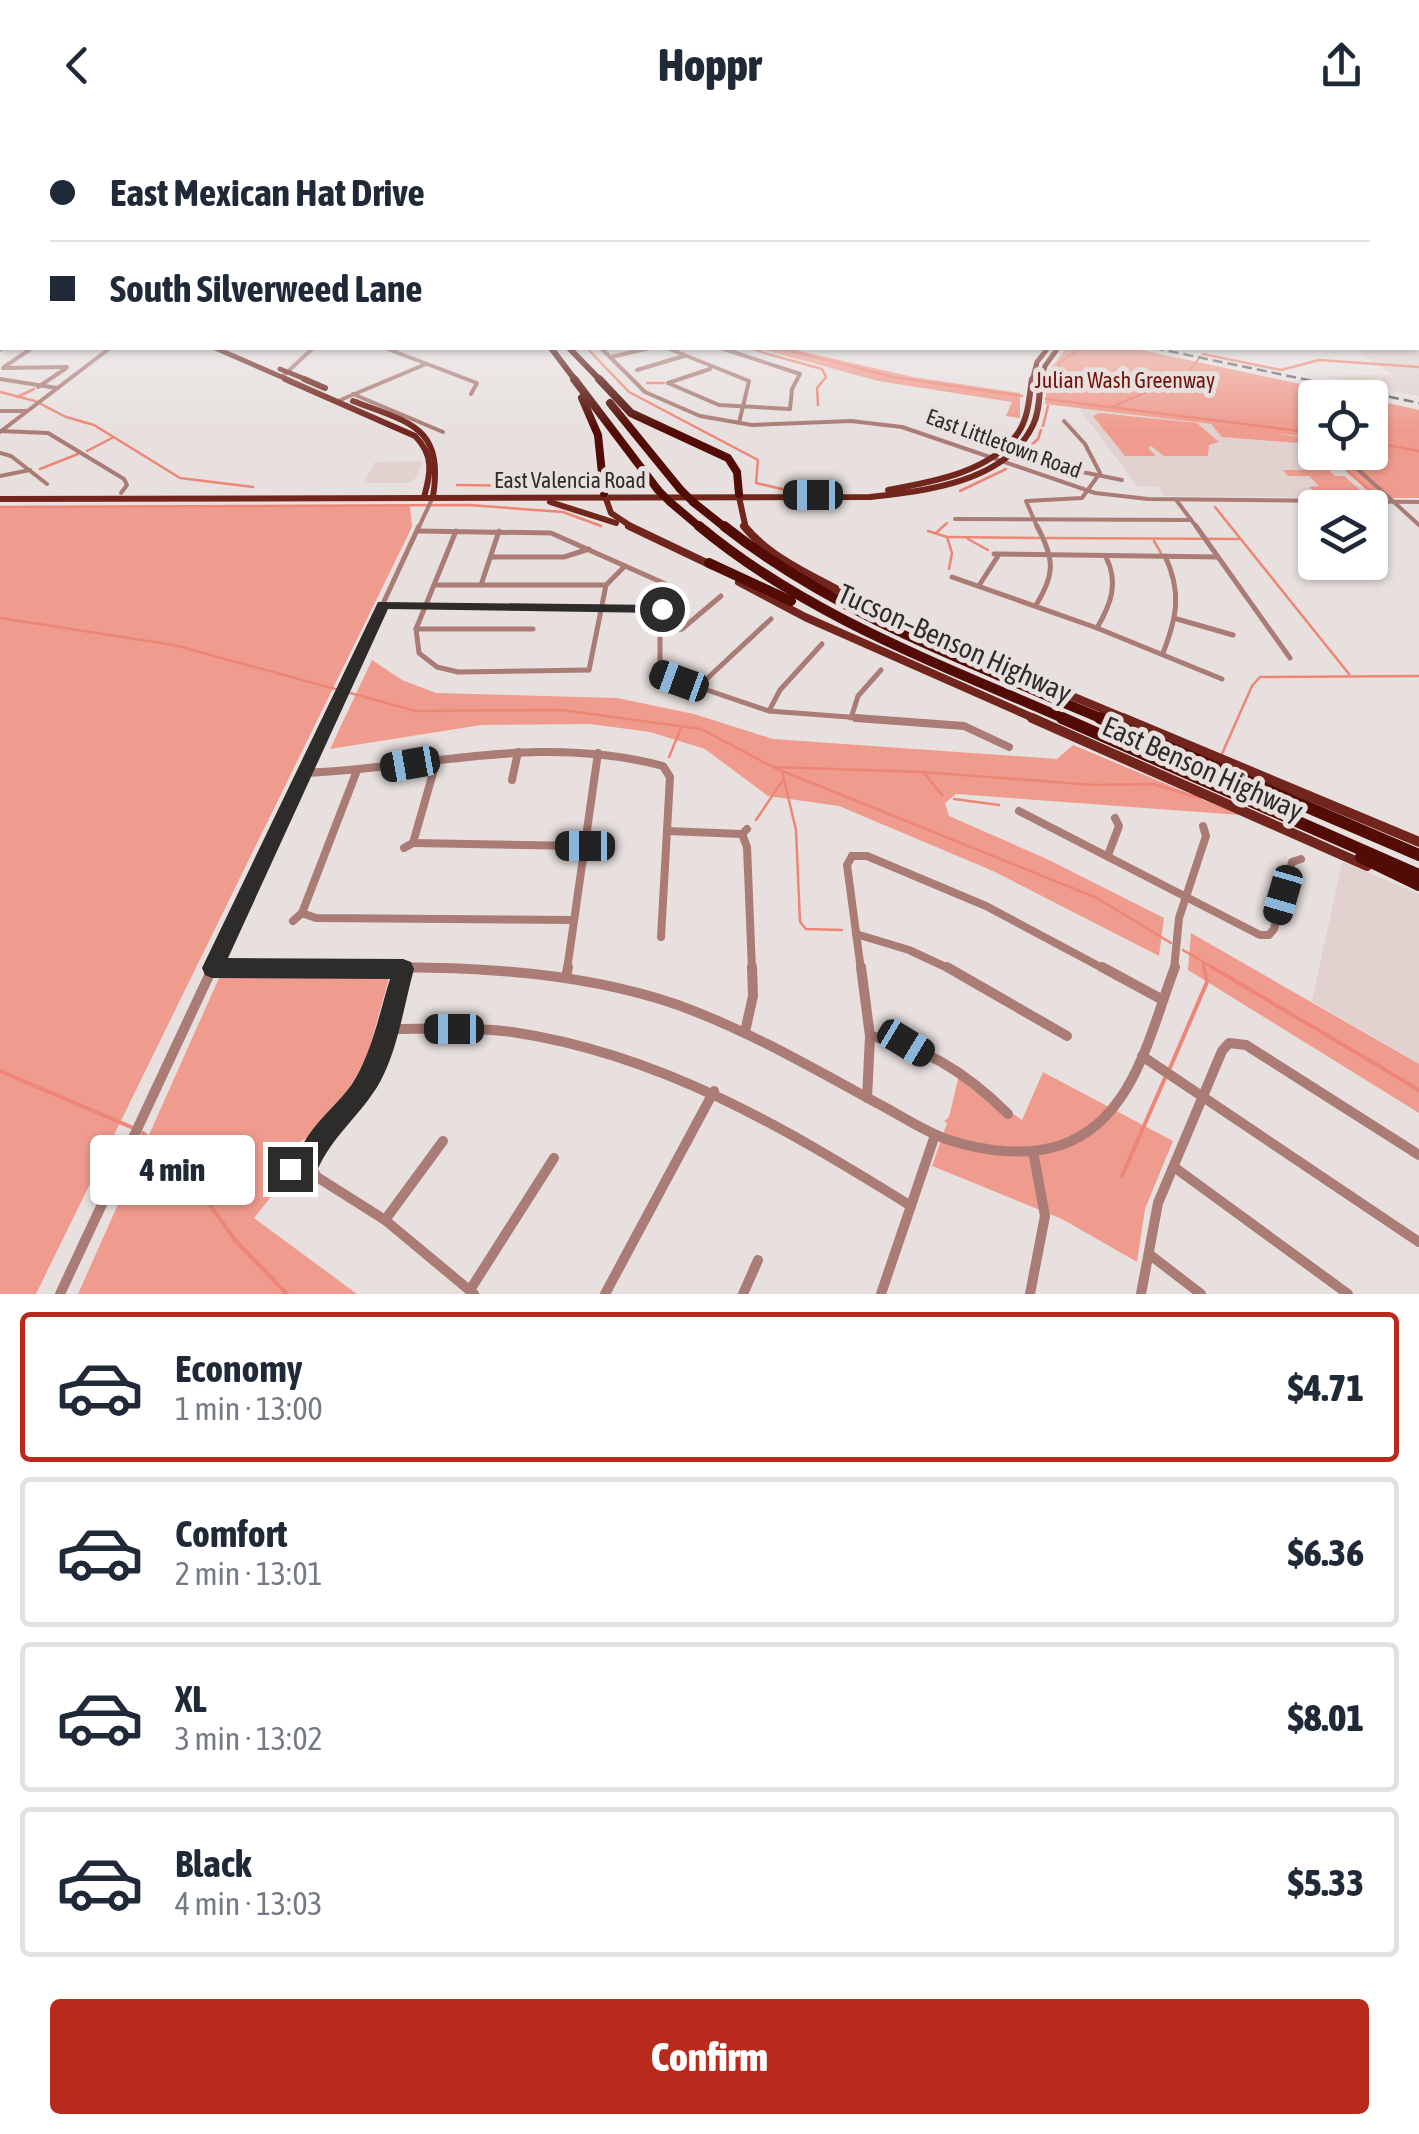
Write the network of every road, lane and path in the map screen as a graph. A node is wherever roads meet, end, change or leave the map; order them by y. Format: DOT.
graph roads {
  1 [pos="29,350"];
  2 [pos="107,350"];
  3 [pos="219,350"];
  4 [pos="233,350"];
  5 [pos="311,350"];
  6 [pos="390,350"];
  7 [pos="552,350"];
  8 [pos="570,350"];
  9 [pos="570,350"];
  10 [pos="603,350"];
  11 [pos="642,350"];
  12 [pos="672,350"];
  13 [pos="727,350"];
  14 [pos="1047,350"];
  15 [pos="1057,350"];
  16 [pos="685,356"];
  17 [pos="610,358"];
  18 [pos="427,364"];
  19 [pos="563,364"];
  20 [pos="32,367"];
  21 [pos="2,368"];
  22 [pos="712,368"];
  23 [pos="637,370"];
  24 [pos="290,374"];
  25 [pos="282,376"];
  26 [pos="0,380"];
  27 [pos="10,382"];
  28 [pos="37,388"];
  29 [pos="58,388"];
  30 [pos="471,394"];
  31 [pos="346,398"];
  32 [pos="744,409"];
  33 [pos="0,411"];
  34 [pos="27,412"];
  35 [pos="1064,421"];
  36 [pos="739,423"];
  37 [pos="0,432"];
  38 [pos="443,432"];
  39 [pos="0,453"];
  40 [pos="1040,454"];
  41 [pos="991,456"];
  42 [pos="1001,460"];
  43 [pos="31,470"];
  44 [pos="1358,470"];
  45 [pos="0,476"];
  46 [pos="1097,476"];
  47 [pos="1122,480"];
  48 [pos="47,484"];
  49 [pos="1088,492"];
  50 [pos="120,493"];
  51 [pos="605,495"];
  52 [pos="0,496"];
  53 [pos="739,497"];
  54 [pos="492,498"];
  55 [pos="1176,500"];
  56 [pos="428,501"];
  57 [pos="1393,502"];
  58 [pos="1419,502"];
  59 [pos="955,519"];
  60 [pos="1033,519"];
  61 [pos="1191,520"];
  62 [pos="1419,525"];
  63 [pos="419,528"];
  64 [pos="456,531"];
  65 [pos="499,532"];
  66 [pos="648,536"];
  67 [pos="590,549"];
  68 [pos="1052,555"];
  69 [pos="1106,556"];
  70 [pos="1166,556"];
  71 [pos="1218,556"];
  72 [pos="491,557"];
  73 [pos="709,563"];
  74 [pos="626,565"];
  75 [pos="952,577"];
  76 [pos="980,584"];
  77 [pos="434,585"];
  78 [pos="481,585"];
  79 [pos="606,586"];
  80 [pos="673,592"];
  81 [pos="721,596"];
  82 [pos="382,605"];
  83 [pos="426,605"];
  84 [pos="1036,605"];
  85 [pos="603,606"];
  86 [pos="662,607"];
  87 [pos="771,619"];
  88 [pos="1177,619"];
  89 [pos="416,628"];
  90 [pos="912,628"];
  91 [pos="1098,628"];
  92 [pos="534,630"];
  93 [pos="662,632"];
  94 [pos="1233,635"];
  95 [pos="822,644"];
  96 [pos="1164,653"];
  97 [pos="1290,658"];
  98 [pos="881,670"];
  99 [pos="989,672"];
  100 [pos="1222,678"];
  101 [pos="982,684"];
  102 [pos="698,688"];
  103 [pos="769,711"];
  104 [pos="936,713"];
  105 [pos="852,718"];
  106 [pos="938,724"];
  107 [pos="1009,747"];
  108 [pos="518,752"];
  109 [pos="598,753"];
  110 [pos="1203,758"];
  111 [pos="436,760"];
  112 [pos="1229,768"];
  113 [pos="304,773"];
  114 [pos="356,773"];
  115 [pos="512,780"];
  116 [pos="1196,784"];
  117 [pos="1218,791"];
  118 [pos="1020,811"];
  119 [pos="1115,818"];
  120 [pos="1203,826"];
  121 [pos="668,831"];
  122 [pos="414,842"];
  123 [pos="585,846"];
  124 [pos="404,848"];
  125 [pos="1419,848"];
  126 [pos="1108,855"];
  127 [pos="1301,859"];
  128 [pos="1419,874"];
  129 [pos="1419,888"];
  130 [pos="1186,896"];
  131 [pos="302,913"];
  132 [pos="574,920"];
  133 [pos="292,921"];
  134 [pos="856,934"];
  135 [pos="661,937"];
  136 [pos="212,968"];
  137 [pos="403,969"];
  138 [pos="566,978"];
  139 [pos="1161,999"];
  140 [pos="389,1029"];
  141 [pos="744,1032"];
  142 [pos="870,1036"];
  143 [pos="1067,1036"];
  144 [pos="1142,1056"];
  145 [pos="714,1091"];
  146 [pos="1204,1097"];
  147 [pos="867,1098"];
  148 [pos="1008,1114"];
  149 [pos="935,1135"];
  150 [pos="442,1141"];
  151 [pos="1033,1151"];
  152 [pos="1419,1154"];
  153 [pos="554,1158"];
  154 [pos="308,1162"];
  155 [pos="1174,1167"];
  156 [pos="290,1169"];
  157 [pos="911,1206"];
  158 [pos="385,1220"];
  159 [pos="1419,1242"];
  160 [pos="1148,1253"];
  161 [pos="758,1260"];
  162 [pos="472,1292"];
  163 [pos="60,1294"];
  164 [pos="605,1294"];
  165 [pos="743,1294"];
  166 [pos="881,1294"];
  167 [pos="1030,1294"];
  168 [pos="1142,1294"];
  169 [pos="1201,1294"];
  170 [pos="1348,1294"];
  1 -- 21 [label="street"];
  2 -- 29 [label="street"];
  3 -- 25 [label="main road"];
  4 -- 24 [label="main road"];
  5 -- 24 [label="street"];
  6 -- 18 [label="street"];
  7 -- 19 [label="highway, Tucson–Benson Highway"];
  8 -- 99 [label="highway, Tucson–Benson Highway, bridge"];
  9 -- 53 [label="highway"];
  10 -- 17 [label="street, East Littletown Road"];
  11 -- 17 [label="street"];
  12 -- 16 [label="street"];
  13 -- 32 [label="street"];
  14 -- 41 [label="main road, East Valencia Road"];
  15 -- 42 [label="main road, East Valencia Road"];
  16 -- 22 [label="street"];
  16 -- 23 [label="street"];
  17 -- 36 [label="street, East Littletown Road"];
  18 -- 30 [label="street"];
  18 -- 31 [label="street"];
  19 -- 51 [label="highway"];
  19 -- 101 [label="highway, Tucson–Benson Highway, bridge"];
  20 -- 21 [label="street"];
  20 -- 27 [label="street"];
  20 -- 28 [label="street"];
  22 -- 32 [label="street"];
  22 -- 32 [label="street"];
  24 -- 25 [label="street"];
  24 -- 31 [label="main road"];
  25 -- 31 [label="main road"];
  26 -- 27 [label="street"];
  27 -- 28 [label="street"];
  28 -- 29 [label="street"];
  29 -- 34 [label="street"];
  31 -- 38 [label="street"];
  31 -- 56 [label="main road"];
  32 -- 36 [label="street"];
  33 -- 34 [label="street"];
  34 -- 37 [label="street"];
  35 -- 46 [label="street"];
  36 -- 41 [label="street, East Littletown Road"];
  37 -- 50 [label="street"];
  39 -- 43 [label="street"];
  40 -- 46 [label="street"];
  41 -- 42 [label="street, East Littletown Road"];
  41 -- 53 [label="main road, East Valencia Road"];
  42 -- 49 [label="street, East Littletown Road"];
  42 -- 53 [label="main road, East Valencia Road"];
  43 -- 45 [label="street"];
  43 -- 48 [label="street"];
  44 -- 57 [label="street"];
  46 -- 47 [label="street"];
  46 -- 49 [label="street"];
  49 -- 55 [label="street, East Littletown Road"];
  49 -- 60 [label="street"];
  50 -- 52 [label="main road, East Valencia Road"];
  50 -- 56 [label="main road, East Valencia Road"];
  51 -- 53 [label="main road, East Valencia Road"];
  51 -- 54 [label="main road, East Valencia Road"];
  51 -- 56 [label="main road, East Valencia Road"];
  51 -- 66 [label="main road, East Benson Highway"];
  52 -- 56 [label="main road, East Valencia Road"];
  53 -- 90 [label="main road, East Benson Highway"];
  54 -- 56 [label="main road, East Valencia Road"];
  54 -- 66 [label="main road"];
  55 -- 57 [label="street, East Littletown Road"];
  55 -- 61 [label="street"];
  56 -- 63 [label="street"];
  57 -- 58 [label="street, East Littletown Road"];
  57 -- 62 [label="street"];
  59 -- 60 [label="street"];
  60 -- 61 [label="street"];
  60 -- 68 [label="street"];
  61 -- 71 [label="street"];
  63 -- 64 [label="street"];
  63 -- 82 [label="street"];
  64 -- 65 [label="street"];
  64 -- 77 [label="street"];
  65 -- 67 [label="street"];
  65 -- 72 [label="street"];
  66 -- 73 [label="main road, East Benson Highway"];
  67 -- 72 [label="street"];
  67 -- 74 [label="street"];
  68 -- 69 [label="street"];
  68 -- 76 [label="street"];
  68 -- 84 [label="street"];
  69 -- 70 [label="street"];
  69 -- 91 [label="street"];
  70 -- 71 [label="street"];
  70 -- 88 [label="street"];
  71 -- 97 [label="street"];
  72 -- 78 [label="street"];
  73 -- 101 [label="highway"];
  73 -- 116 [label="main road, East Benson Highway"];
  74 -- 79 [label="street"];
  74 -- 80 [label="street"];
  75 -- 76 [label="street"];
  76 -- 84 [label="street"];
  77 -- 78 [label="street"];
  77 -- 83 [label="street"];
  78 -- 79 [label="street"];
  79 -- 85 [label="street"];
  81 -- 93 [label="street"];
  82 -- 83 [label="street"];
  82 -- 113 [label="street"];
  83 -- 85 [label="street"];
  83 -- 89 [label="street"];
  84 -- 91 [label="street"];
  85 -- 86 [label="street"];
  85 -- 89 [label="street"];
  86 -- 93 [label="street"];
  87 -- 102 [label="street"];
  88 -- 94 [label="street"];
  88 -- 96 [label="street"];
  89 -- 92 [label="street"];
  90 -- 99 [label="highway"];
  90 -- 110 [label="main road, East Benson Highway"];
  91 -- 96 [label="street"];
  93 -- 102 [label="street"];
  95 -- 103 [label="street"];
  96 -- 100 [label="street"];
  98 -- 105 [label="street"];
  99 -- 110 [label="highway, Tucson–Benson Highway"];
  101 -- 116 [label="highway, Tucson–Benson Highway"];
  102 -- 103 [label="street"];
  103 -- 105 [label="street"];
  104 -- 106 [label="street"];
  105 -- 106 [label="street"];
  106 -- 107 [label="street"];
  108 -- 109 [label="street"];
  108 -- 111 [label="street"];
  108 -- 115 [label="street"];
  109 -- 121 [label="street"];
  109 -- 123 [label="street"];
  110 -- 112 [label="highway, Tucson–Benson Highway"];
  111 -- 114 [label="street"];
  111 -- 122 [label="street"];
  112 -- 125 [label="main road, East Benson Highway"];
  112 -- 125 [label="highway, Tucson–Benson Highway"];
  113 -- 114 [label="street"];
  113 -- 136 [label="street"];
  114 -- 131 [label="street"];
  116 -- 117 [label="highway, Tucson–Benson Highway"];
  117 -- 128 [label="highway"];
  117 -- 129 [label="highway"];
  118 -- 126 [label="street"];
  119 -- 126 [label="street"];
  120 -- 130 [label="street"];
  121 -- 135 [label="street"];
  121 -- 141 [label="street"];
  122 -- 123 [label="street"];
  122 -- 124 [label="street"];
  123 -- 132 [label="street"];
  126 -- 130 [label="street"];
  127 -- 130 [label="street"];
  130 -- 139 [label="street"];
  131 -- 132 [label="street"];
  131 -- 133 [label="street"];
  132 -- 138 [label="street"];
  134 -- 139 [label="street"];
  134 -- 142 [label="street"];
  134 -- 143 [label="street"];
  136 -- 137 [label="street"];
  136 -- 163 [label="street"];
  137 -- 138 [label="street"];
  137 -- 140 [label="street"];
  138 -- 141 [label="street"];
  139 -- 144 [label="street"];
  140 -- 145 [label="street"];
  140 -- 154 [label="street"];
  141 -- 147 [label="street"];
  142 -- 147 [label="street"];
  142 -- 148 [label="street"];
  144 -- 146 [label="street"];
  144 -- 151 [label="street"];
  145 -- 157 [label="street"];
  145 -- 164 [label="street"];
  146 -- 152 [label="street"];
  146 -- 155 [label="street"];
  146 -- 159 [label="street"];
  147 -- 149 [label="street"];
  149 -- 151 [label="street"];
  149 -- 157 [label="street"];
  150 -- 158 [label="street"];
  151 -- 167 [label="street"];
  153 -- 162 [label="street"];
  154 -- 156 [label="street"];
  154 -- 158 [label="street"];
  155 -- 160 [label="street"];
  155 -- 170 [label="street"];
  157 -- 166 [label="street"];
  158 -- 162 [label="street"];
  160 -- 168 [label="street"];
  160 -- 169 [label="street"];
  161 -- 165 [label="street"];
}
